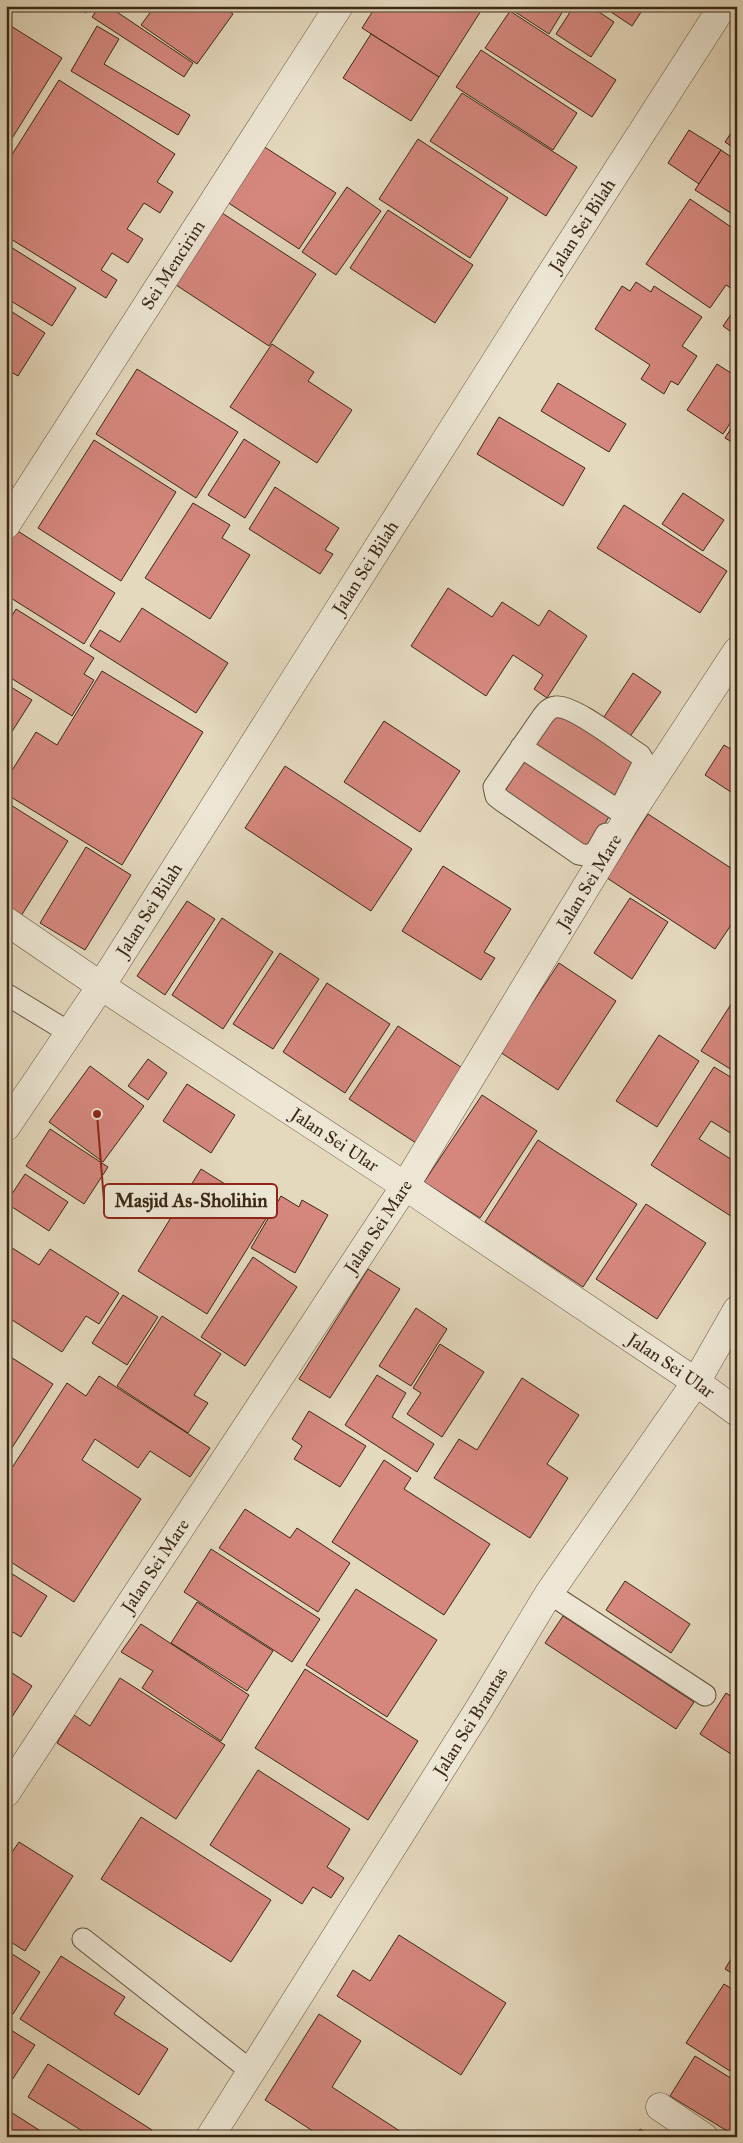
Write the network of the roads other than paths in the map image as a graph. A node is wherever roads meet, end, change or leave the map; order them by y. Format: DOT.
graph roads {
  1 [pos="338,6"];
  2 [pos="722,6"];
  3 [pos="6,525"];
  4 [pos="737,651"];
  5 [pos="522,747"];
  6 [pos="624,814"];
  7 [pos="6,921"];
  8 [pos="101,986"];
  9 [pos="6,994"];
  10 [pos="70,1033"];
  11 [pos="6,1127"];
  12 [pos="405,1186"];
  13 [pos="737,1310"];
  14 [pos="696,1382"];
  15 [pos="737,1412"];
  16 [pos="549,1593"];
  17 [pos="705,1695"];
  18 [pos="6,1793"];
  19 [pos="83,1939"];
  20 [pos="251,2071"];
  21 [pos="660,2107"];
  22 [pos="210,2137"];
  23 [pos="704,2137"];
  1 -- 3 [label="street, Sei Mencirim"];
  2 -- 8 [label="street, Jalan Sei Bilah"];
  4 -- 6 [label="street, Jalan Sei Mare"];
  5 -- 6 [label="lane"];
  5 -- 6 [label="lane"];
  5 -- 6 [label="lane"];
  6 -- 12 [label="street, Jalan Sei Mare"];
  7 -- 8 [label="street, Jalan Sei Ular"];
  8 -- 10 [label="street, Jalan Sei Bilah"];
  8 -- 12 [label="street, Jalan Sei Ular"];
  9 -- 10 [label="lane"];
  10 -- 11 [label="street, Jalan Sei Bilah"];
  12 -- 14 [label="street, Jalan Sei Ular"];
  12 -- 18 [label="street, Jalan Sei Mare"];
  13 -- 14 [label="street, Jalan Sei Brantas"];
  14 -- 15 [label="street, Jalan Sei Ular"];
  14 -- 16 [label="street, Jalan Sei Brantas"];
  16 -- 17 [label="lane"];
  16 -- 20 [label="street, Jalan Sei Brantas"];
  19 -- 20 [label="lane"];
  20 -- 22 [label="street, Jalan Sei Brantas"];
  21 -- 23 [label="street"];
}
